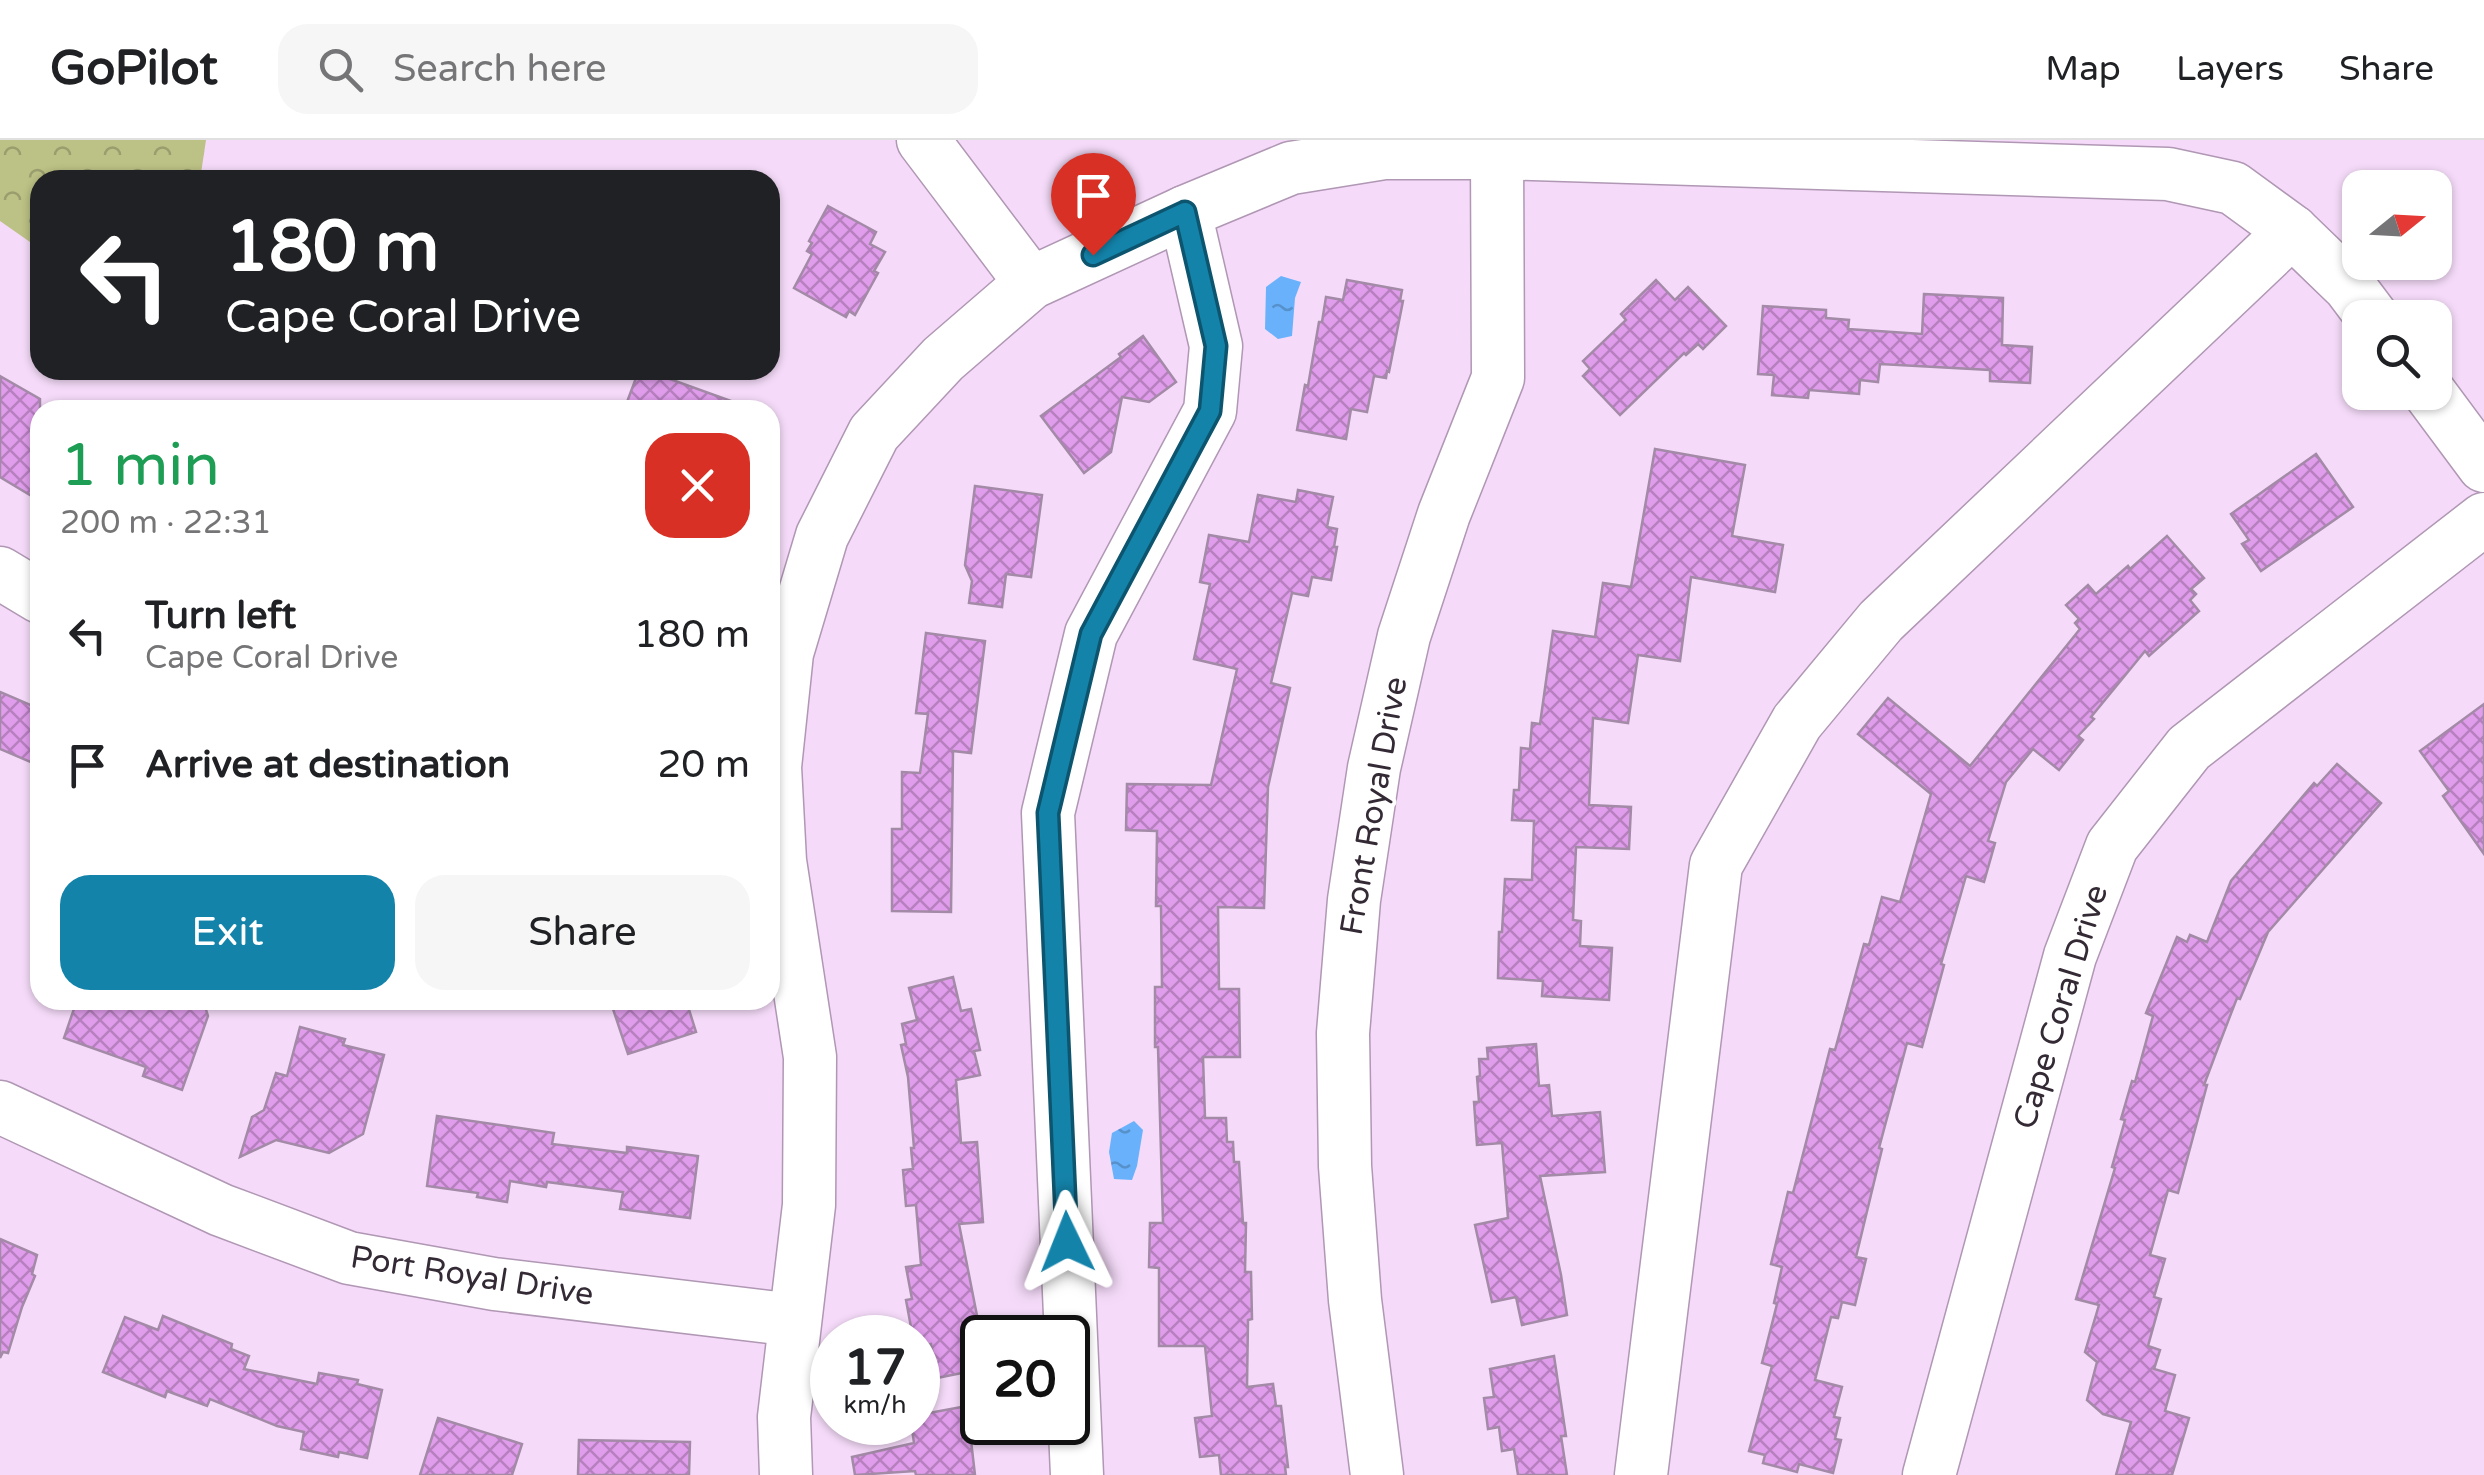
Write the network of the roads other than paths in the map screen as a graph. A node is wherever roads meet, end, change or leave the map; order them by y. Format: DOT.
graph roads {
  1 [pos="923,140"];
  2 [pos="1498,153"];
  3 [pos="1185,212"];
  4 [pos="2292,230"];
  5 [pos="1031,283"];
  6 [pos="2360,300"];
  7 [pos="2442,410"];
  8 [pos="2484,466"];
  9 [pos="2484,518"];
  10 [pos="0,573"];
  11 [pos="30,591"];
  12 [pos="780,706"];
  13 [pos="780,861"];
  14 [pos="0,1107"];
  15 [pos="794,1320"];
  16 [pos="786,1475"];
  17 [pos="1078,1475"];
  18 [pos="1378,1475"];
  19 [pos="1641,1475"];
  20 [pos="1929,1475"];
  1 -- 5 [label="street"];
  2 -- 3 [label="street"];
  2 -- 4 [label="street"];
  2 -- 18 [label="street, Front Royal Drive"];
  3 -- 5 [label="street"];
  3 -- 17 [label="street"];
  4 -- 6 [label="street"];
  4 -- 19 [label="street"];
  5 -- 12 [label="street"];
  7 -- 8 [label="street"];
  9 -- 20 [label="street, Cape Coral Drive"];
  10 -- 11 [label="street"];
  13 -- 15 [label="street"];
  14 -- 15 [label="street, Port Royal Drive"];
  15 -- 16 [label="street"];
}
